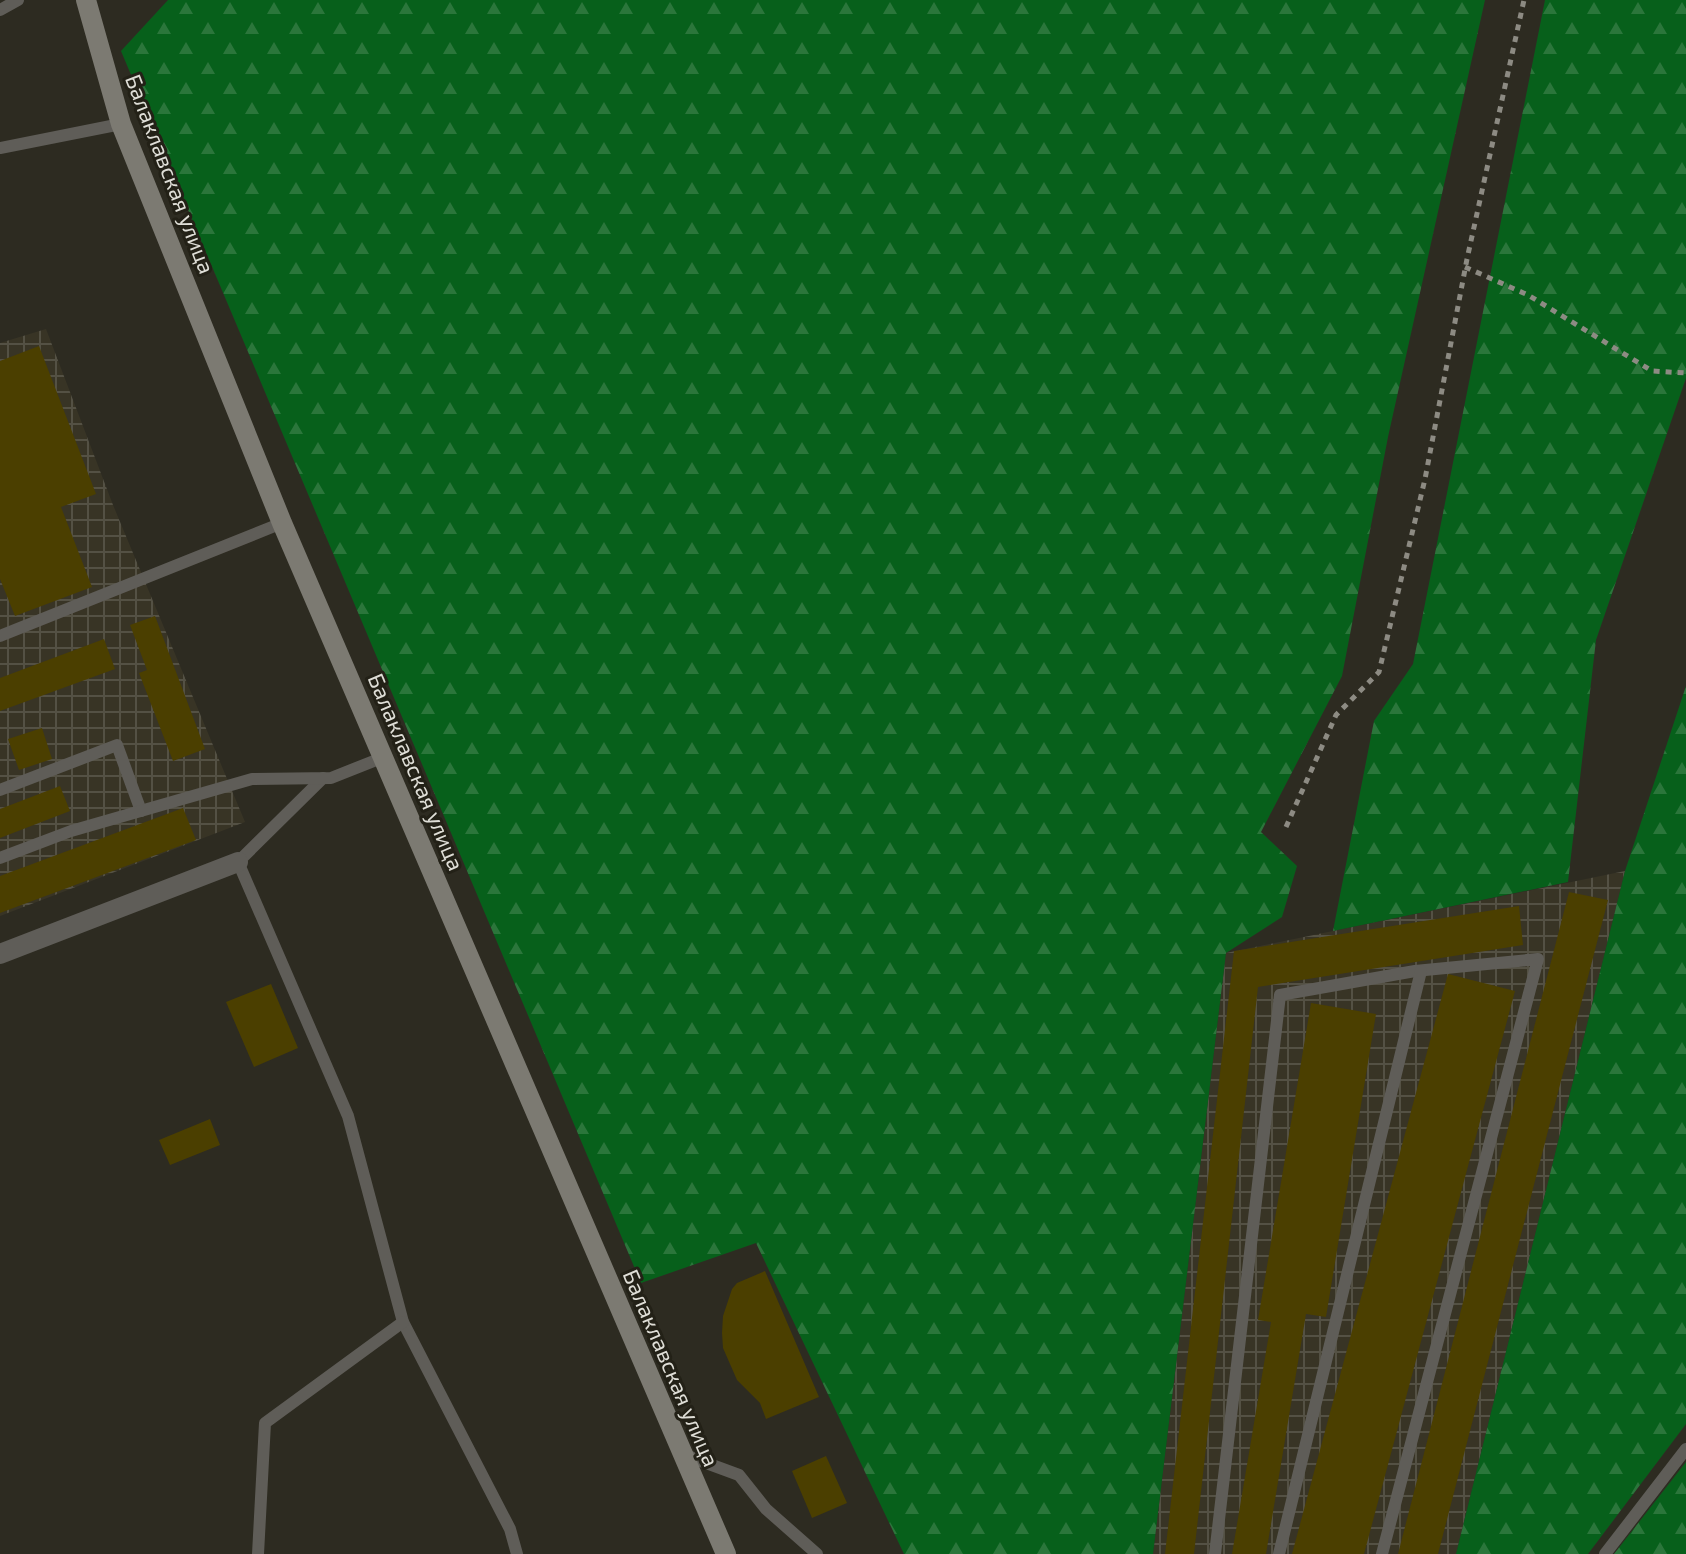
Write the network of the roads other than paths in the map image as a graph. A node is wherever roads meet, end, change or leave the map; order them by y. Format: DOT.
graph roads {
  1 [pos="18,0"];
  2 [pos="86,0"];
  3 [pos="0,10"];
  4 [pos="121,124"];
  5 [pos="0,148"];
  6 [pos="282,523"];
  7 [pos="0,636"];
  8 [pos="384,757"];
  9 [pos="323,778"];
  10 [pos="0,790"];
  11 [pos="141,811"];
  12 [pos="0,858"];
  13 [pos="238,862"];
  14 [pos="0,954"];
  15 [pos="1421,971"];
  16 [pos="403,1322"];
  17 [pos="1686,1449"];
  18 [pos="682,1454"];
  19 [pos="258,1554"];
  20 [pos="517,1554"];
  21 [pos="726,1554"];
  22 [pos="817,1554"];
  23 [pos="1215,1554"];
  24 [pos="1279,1554"];
  25 [pos="1382,1554"];
  26 [pos="1605,1554"];
  1 -- 3 [label="lane"];
  2 -- 4 [label="main road, Балаклавская улица"];
  4 -- 5 [label="lane"];
  4 -- 6 [label="main road, Балаклавская улица"];
  6 -- 7 [label="lane"];
  6 -- 8 [label="main road, Балаклавская улица"];
  8 -- 9 [label="lane"];
  8 -- 18 [label="main road, Балаклавская улица"];
  9 -- 11 [label="lane"];
  9 -- 13 [label="lane"];
  10 -- 11 [label="lane"];
  11 -- 12 [label="lane"];
  13 -- 14 [label="street"];
  13 -- 16 [label="lane"];
  15 -- 23 [label="lane"];
  15 -- 24 [label="lane"];
  15 -- 25 [label="lane"];
  16 -- 19 [label="lane"];
  16 -- 20 [label="lane"];
  17 -- 26 [label="lane"];
  18 -- 21 [label="main road, Балаклавская улица"];
  18 -- 22 [label="lane"];
}
